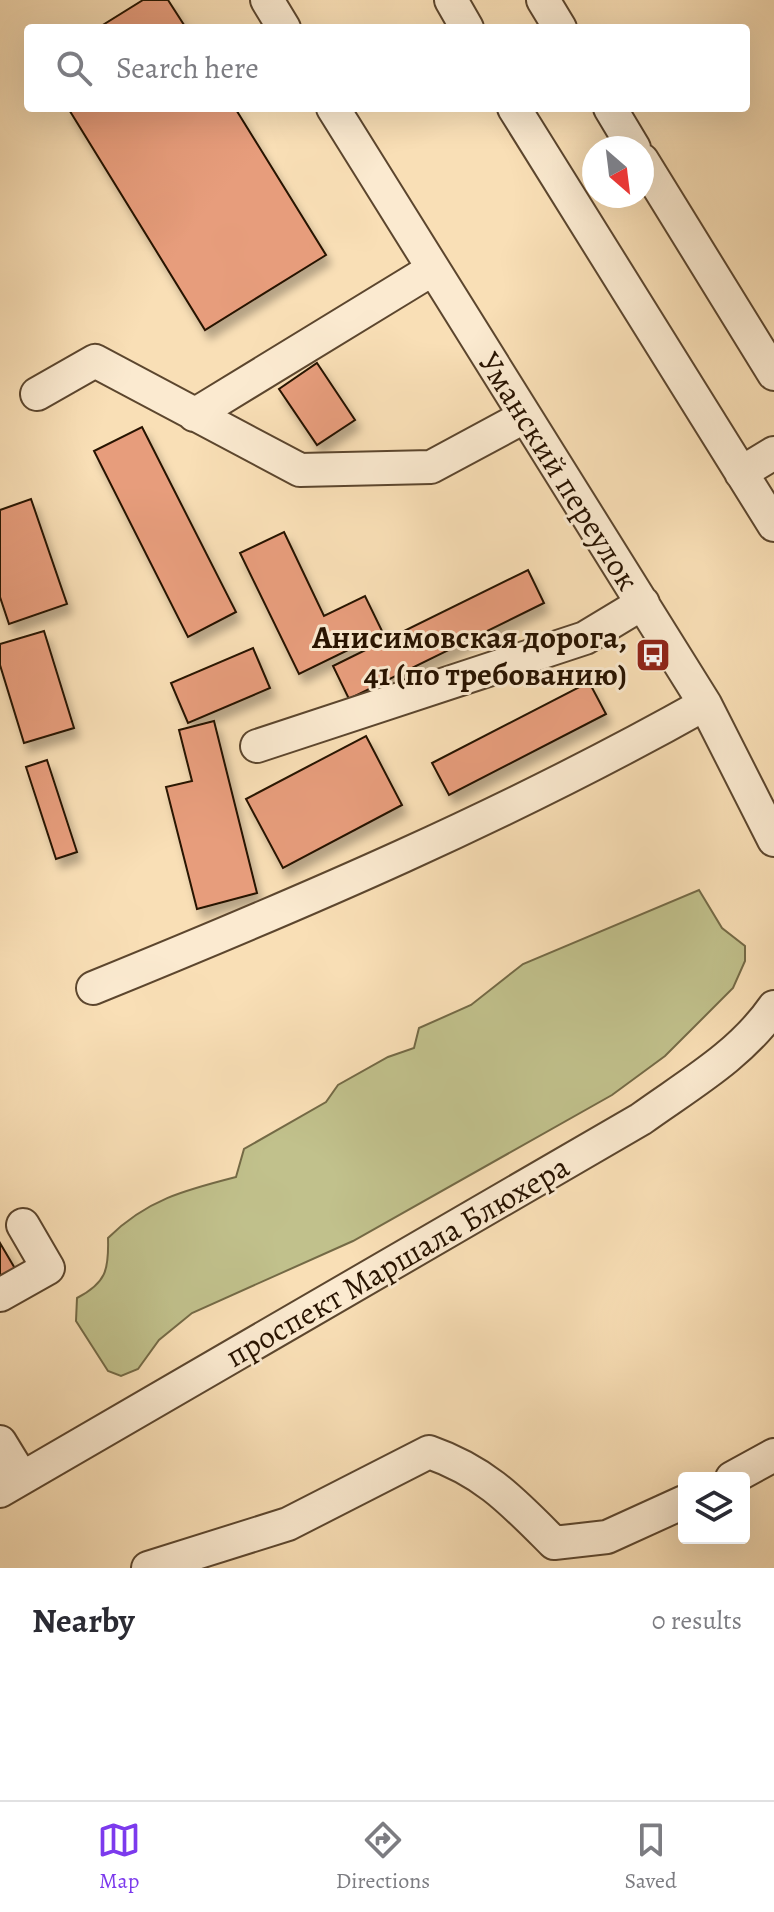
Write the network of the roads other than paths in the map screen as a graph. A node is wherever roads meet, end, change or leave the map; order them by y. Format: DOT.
graph roads {
  1 [pos="267,0"];
  2 [pos="451,0"];
  3 [pos="543,0"];
  4 [pos="282,24"];
  5 [pos="465,24"];
  6 [pos="558,24"];
  7 [pos="335,112"];
  8 [pos="516,112"];
  9 [pos="612,112"];
  10 [pos="627,136"];
  11 [pos="654,179"];
  12 [pos="433,269"];
  13 [pos="774,374"];
  14 [pos="37,394"];
  15 [pos="194,415"];
  16 [pos="524,417"];
  17 [pos="774,453"];
  18 [pos="741,473"];
  19 [pos="774,525"];
  20 [pos="643,603"];
  21 [pos="705,704"];
  22 [pos="257,746"];
  23 [pos="774,840"];
  24 [pos="93,988"];
  25 [pos="774,1007"];
  26 [pos="23,1225"];
  27 [pos="0,1295"];
  28 [pos="0,1442"];
  29 [pos="774,1455"];
  30 [pos="743,1472"];
  31 [pos="11,1484"];
  32 [pos="678,1505"];
  33 [pos="148,1568"];
  1 -- 4 [label="street"];
  2 -- 5 [label="street"];
  3 -- 6 [label="street"];
  7 -- 12 [label="street, Уманский переулок"];
  8 -- 18 [label="street"];
  9 -- 10 [label="street"];
  11 -- 13 [label="street"];
  12 -- 15 [label="street"];
  12 -- 16 [label="street, Уманский переулок"];
  14 -- 15 [label="street"];
  15 -- 16 [label="street"];
  16 -- 20 [label="street, Уманский переулок"];
  17 -- 18 [label="street"];
  18 -- 19 [label="street"];
  20 -- 21 [label="street, Уманский переулок"];
  20 -- 22 [label="street"];
  21 -- 23 [label="street, Уманский переулок"];
  21 -- 24 [label="street"];
  25 -- 31 [label="street, проспект Маршала Блюхера"];
  26 -- 27 [label="street"];
  28 -- 31 [label="street"];
  29 -- 30 [label="street"];
  32 -- 33 [label="street"];
}
